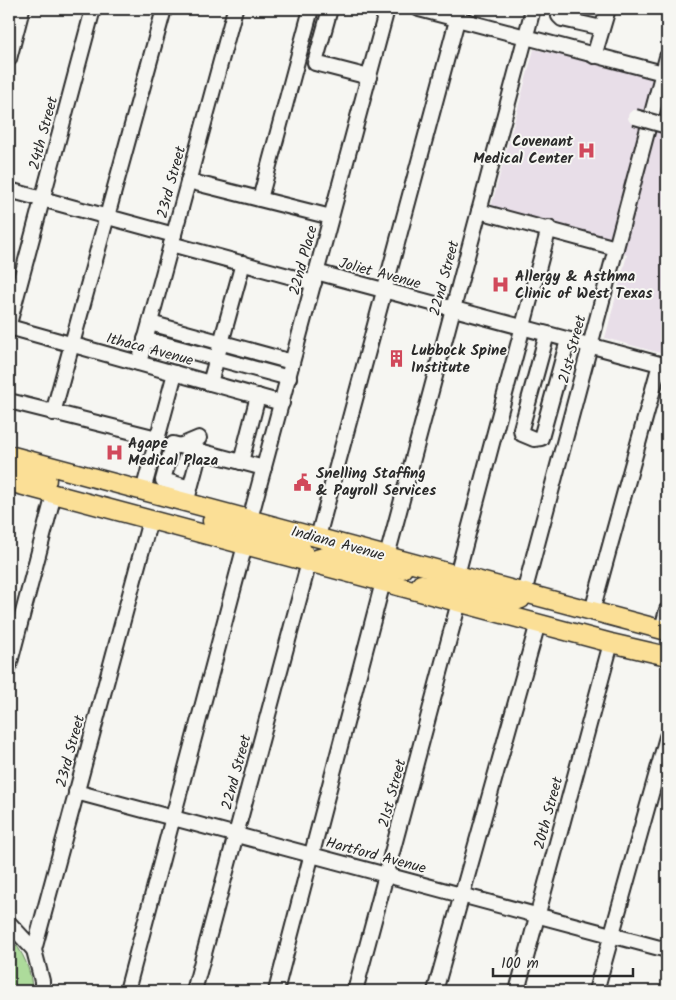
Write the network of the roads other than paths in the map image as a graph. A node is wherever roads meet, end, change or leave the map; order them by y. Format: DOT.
graph roads {
  1 [pos="22,9"];
  2 [pos="93,9"];
  3 [pos="164,9"];
  4 [pos="235,9"];
  5 [pos="311,9"];
  6 [pos="330,9"];
  7 [pos="387,9"];
  8 [pos="419,9"];
  9 [pos="533,9"];
  10 [pos="561,9"];
  11 [pos="605,9"];
  12 [pos="458,14"];
  13 [pos="602,28"];
  14 [pos="526,37"];
  15 [pos="594,56"];
  16 [pos="667,57"];
  17 [pos="9,58"];
  18 [pos="663,73"];
  19 [pos="369,77"];
  20 [pos="634,118"];
  21 [pos="667,126"];
  22 [pos="188,181"];
  23 [pos="9,190"];
  24 [pos="42,199"];
  25 [pos="260,199"];
  26 [pos="479,211"];
  27 [pos="108,217"];
  28 [pos="331,217"];
  29 [pos="549,228"];
  30 [pos="172,240"];
  31 [pos="616,248"];
  32 [pos="243,264"];
  33 [pos="315,277"];
  34 [pos="385,291"];
  35 [pos="453,309"];
  36 [pos="150,323"];
  37 [pos="9,326"];
  38 [pos="523,328"];
  39 [pos="547,334"];
  40 [pos="146,339"];
  41 [pos="568,340"];
  42 [pos="221,342"];
  43 [pos="73,345"];
  44 [pos="590,346"];
  45 [pos="217,358"];
  46 [pos="292,362"];
  47 [pos="139,363"];
  48 [pos="663,365"];
  49 [pos="175,373"];
  50 [pos="289,378"];
  51 [pos="210,383"];
  52 [pos="258,396"];
  53 [pos="9,401"];
  54 [pos="282,403"];
  55 [pos="53,413"];
  56 [pos="157,438"];
  57 [pos="204,446"];
  58 [pos="9,455"];
  59 [pos="241,462"];
  60 [pos="264,468"];
  61 [pos="9,469"];
  62 [pos="9,482"];
  63 [pos="143,491"];
  64 [pos="54,494"];
  65 [pos="188,495"];
  66 [pos="250,519"];
  67 [pos="150,520"];
  68 [pos="318,537"];
  69 [pos="245,545"];
  70 [pos="387,556"];
  71 [pos="309,562"];
  72 [pos="453,574"];
  73 [pos="384,582"];
  74 [pos="524,592"];
  75 [pos="460,602"];
  76 [pos="667,610"];
  77 [pos="592,611"];
  78 [pos="538,624"];
  79 [pos="665,630"];
  80 [pos="611,643"];
  81 [pos="667,656"];
  82 [pos="9,666"];
  83 [pos="667,737"];
  84 [pos="76,792"];
  85 [pos="173,818"];
  86 [pos="236,835"];
  87 [pos="312,855"];
  88 [pos="386,875"];
  89 [pos="460,895"];
  90 [pos="537,916"];
  91 [pos="9,923"];
  92 [pos="611,935"];
  93 [pos="34,950"];
  94 [pos="667,950"];
  95 [pos="42,991"];
  96 [pos="128,991"];
  97 [pos="194,991"];
  98 [pos="276,991"];
  99 [pos="355,991"];
  100 [pos="435,991"];
  101 [pos="517,991"];
  102 [pos="596,991"];
  1 -- 17 [label="street"];
  2 -- 24 [label="street, 24th Street"];
  3 -- 27 [label="street"];
  4 -- 22 [label="street, 23rd Street"];
  5 -- 25 [label="street"];
  6 -- 19 [label="street"];
  7 -- 19 [label="street, 22nd Place"];
  8 -- 12 [label="street"];
  9 -- 14 [label="street, 22nd Street"];
  10 -- 13 [label="street"];
  11 -- 13 [label="street"];
  12 -- 14 [label="street"];
  12 -- 34 [label="street"];
  13 -- 15 [label="street"];
  14 -- 15 [label="street"];
  14 -- 26 [label="street, 22nd Street"];
  15 -- 18 [label="street"];
  16 -- 18 [label="street, 21st Street"];
  18 -- 31 [label="street, 21st Street"];
  19 -- 28 [label="street, 22nd Place"];
  20 -- 21 [label="street, bridge"];
  22 -- 25 [label="street"];
  22 -- 30 [label="street, 23rd Street"];
  23 -- 24 [label="street, Joliet Avenue"];
  24 -- 27 [label="street, Joliet Avenue"];
  24 -- 37 [label="street, 24th Street"];
  25 -- 28 [label="street"];
  26 -- 29 [label="street"];
  26 -- 35 [label="street, 22nd Street"];
  27 -- 30 [label="street, Joliet Avenue"];
  27 -- 43 [label="street"];
  28 -- 33 [label="street, 22nd Place"];
  29 -- 31 [label="street"];
  29 -- 38 [label="street"];
  30 -- 32 [label="street, Joliet Avenue"];
  30 -- 36 [label="street, 23rd Street"];
  31 -- 44 [label="street, 21st Street"];
  32 -- 33 [label="street, Joliet Avenue"];
  32 -- 42 [label="street"];
  33 -- 34 [label="street, Joliet Avenue"];
  33 -- 46 [label="street, 22nd Place"];
  34 -- 35 [label="street, Joliet Avenue"];
  34 -- 68 [label="street"];
  35 -- 38 [label="street, Joliet Avenue"];
  35 -- 70 [label="street, 22nd Street"];
  36 -- 40 [label="street, 23rd Street"];
  36 -- 42 [label="street"];
  37 -- 43 [label="street, Ithaca Avenue"];
  38 -- 39 [label="street, Joliet Avenue"];
  38 -- 72 [label="street"];
  39 -- 41 [label="street, Joliet Avenue"];
  39 -- 41 [label="street"];
  40 -- 45 [label="street"];
  40 -- 47 [label="street, 23rd Street"];
  41 -- 44 [label="street, Joliet Avenue"];
  42 -- 45 [label="street"];
  42 -- 46 [label="street"];
  43 -- 47 [label="street, Ithaca Avenue"];
  43 -- 55 [label="street"];
  44 -- 48 [label="street, Joliet Avenue"];
  44 -- 74 [label="street, 21st Street"];
  45 -- 50 [label="street"];
  45 -- 51 [label="street"];
  46 -- 50 [label="street, 22nd Place"];
  47 -- 49 [label="street, Ithaca Avenue"];
  48 -- 77 [label="street"];
  49 -- 51 [label="street, Ithaca Avenue"];
  49 -- 56 [label="street"];
  50 -- 54 [label="street, 22nd Place"];
  51 -- 52 [label="street, Ithaca Avenue"];
  52 -- 54 [label="street, Ithaca Avenue"];
  52 -- 59 [label="street"];
  53 -- 55 [label="street"];
  54 -- 60 [label="street, 22nd Place"];
  55 -- 56 [label="street"];
  56 -- 63 [label="street"];
  57 -- 59 [label="street"];
  57 -- 65 [label="street"];
  57 -- 65 [label="street"];
  58 -- 63 [label="main road, Indiana Avenue"];
  59 -- 60 [label="street"];
  60 -- 66 [label="street, 22nd Place"];
  61 -- 67 [label="main road"];
  62 -- 64 [label="main road, Indiana Avenue"];
  63 -- 65 [label="main road, Indiana Avenue"];
  64 -- 67 [label="main road, Indiana Avenue"];
  64 -- 82 [label="street"];
  65 -- 66 [label="main road, Indiana Avenue"];
  65 -- 71 [label="main road"];
  66 -- 68 [label="main road, Indiana Avenue"];
  67 -- 69 [label="main road, Indiana Avenue"];
  67 -- 84 [label="street, 23rd Street"];
  68 -- 70 [label="main road, Indiana Avenue"];
  69 -- 71 [label="main road, Indiana Avenue"];
  69 -- 85 [label="street"];
  70 -- 72 [label="main road, Indiana Avenue"];
  71 -- 72 [label="main road"];
  71 -- 73 [label="main road, Indiana Avenue"];
  71 -- 86 [label="street, 22nd Street"];
  72 -- 74 [label="main road, Indiana Avenue"];
  73 -- 74 [label="main road"];
  73 -- 75 [label="main road, Indiana Avenue"];
  73 -- 87 [label="street"];
  74 -- 77 [label="main road, Indiana Avenue"];
  75 -- 78 [label="main road, Indiana Avenue"];
  75 -- 88 [label="street, 21st Street"];
  76 -- 79 [label="street"];
  77 -- 79 [label="main road, Indiana Avenue"];
  78 -- 80 [label="main road, Indiana Avenue"];
  78 -- 89 [label="street"];
  80 -- 81 [label="main road, Indiana Avenue"];
  80 -- 90 [label="street, 20th Street"];
  83 -- 92 [label="street"];
  84 -- 85 [label="street, Hartford Avenue"];
  84 -- 93 [label="street, 23rd Street"];
  85 -- 86 [label="street, Hartford Avenue"];
  85 -- 96 [label="street"];
  86 -- 87 [label="street, Hartford Avenue"];
  86 -- 97 [label="street, 22nd Street"];
  87 -- 88 [label="street, Hartford Avenue"];
  87 -- 98 [label="street"];
  88 -- 89 [label="street, Hartford Avenue"];
  88 -- 99 [label="street, 21st Street"];
  89 -- 90 [label="street, Hartford Avenue"];
  89 -- 100 [label="street"];
  90 -- 92 [label="street, Hartford Avenue"];
  90 -- 101 [label="street, 20th Street"];
  91 -- 93 [label="street"];
  92 -- 94 [label="street, Hartford Avenue"];
  92 -- 102 [label="street"];
  93 -- 95 [label="street, 23rd Street"];
}
